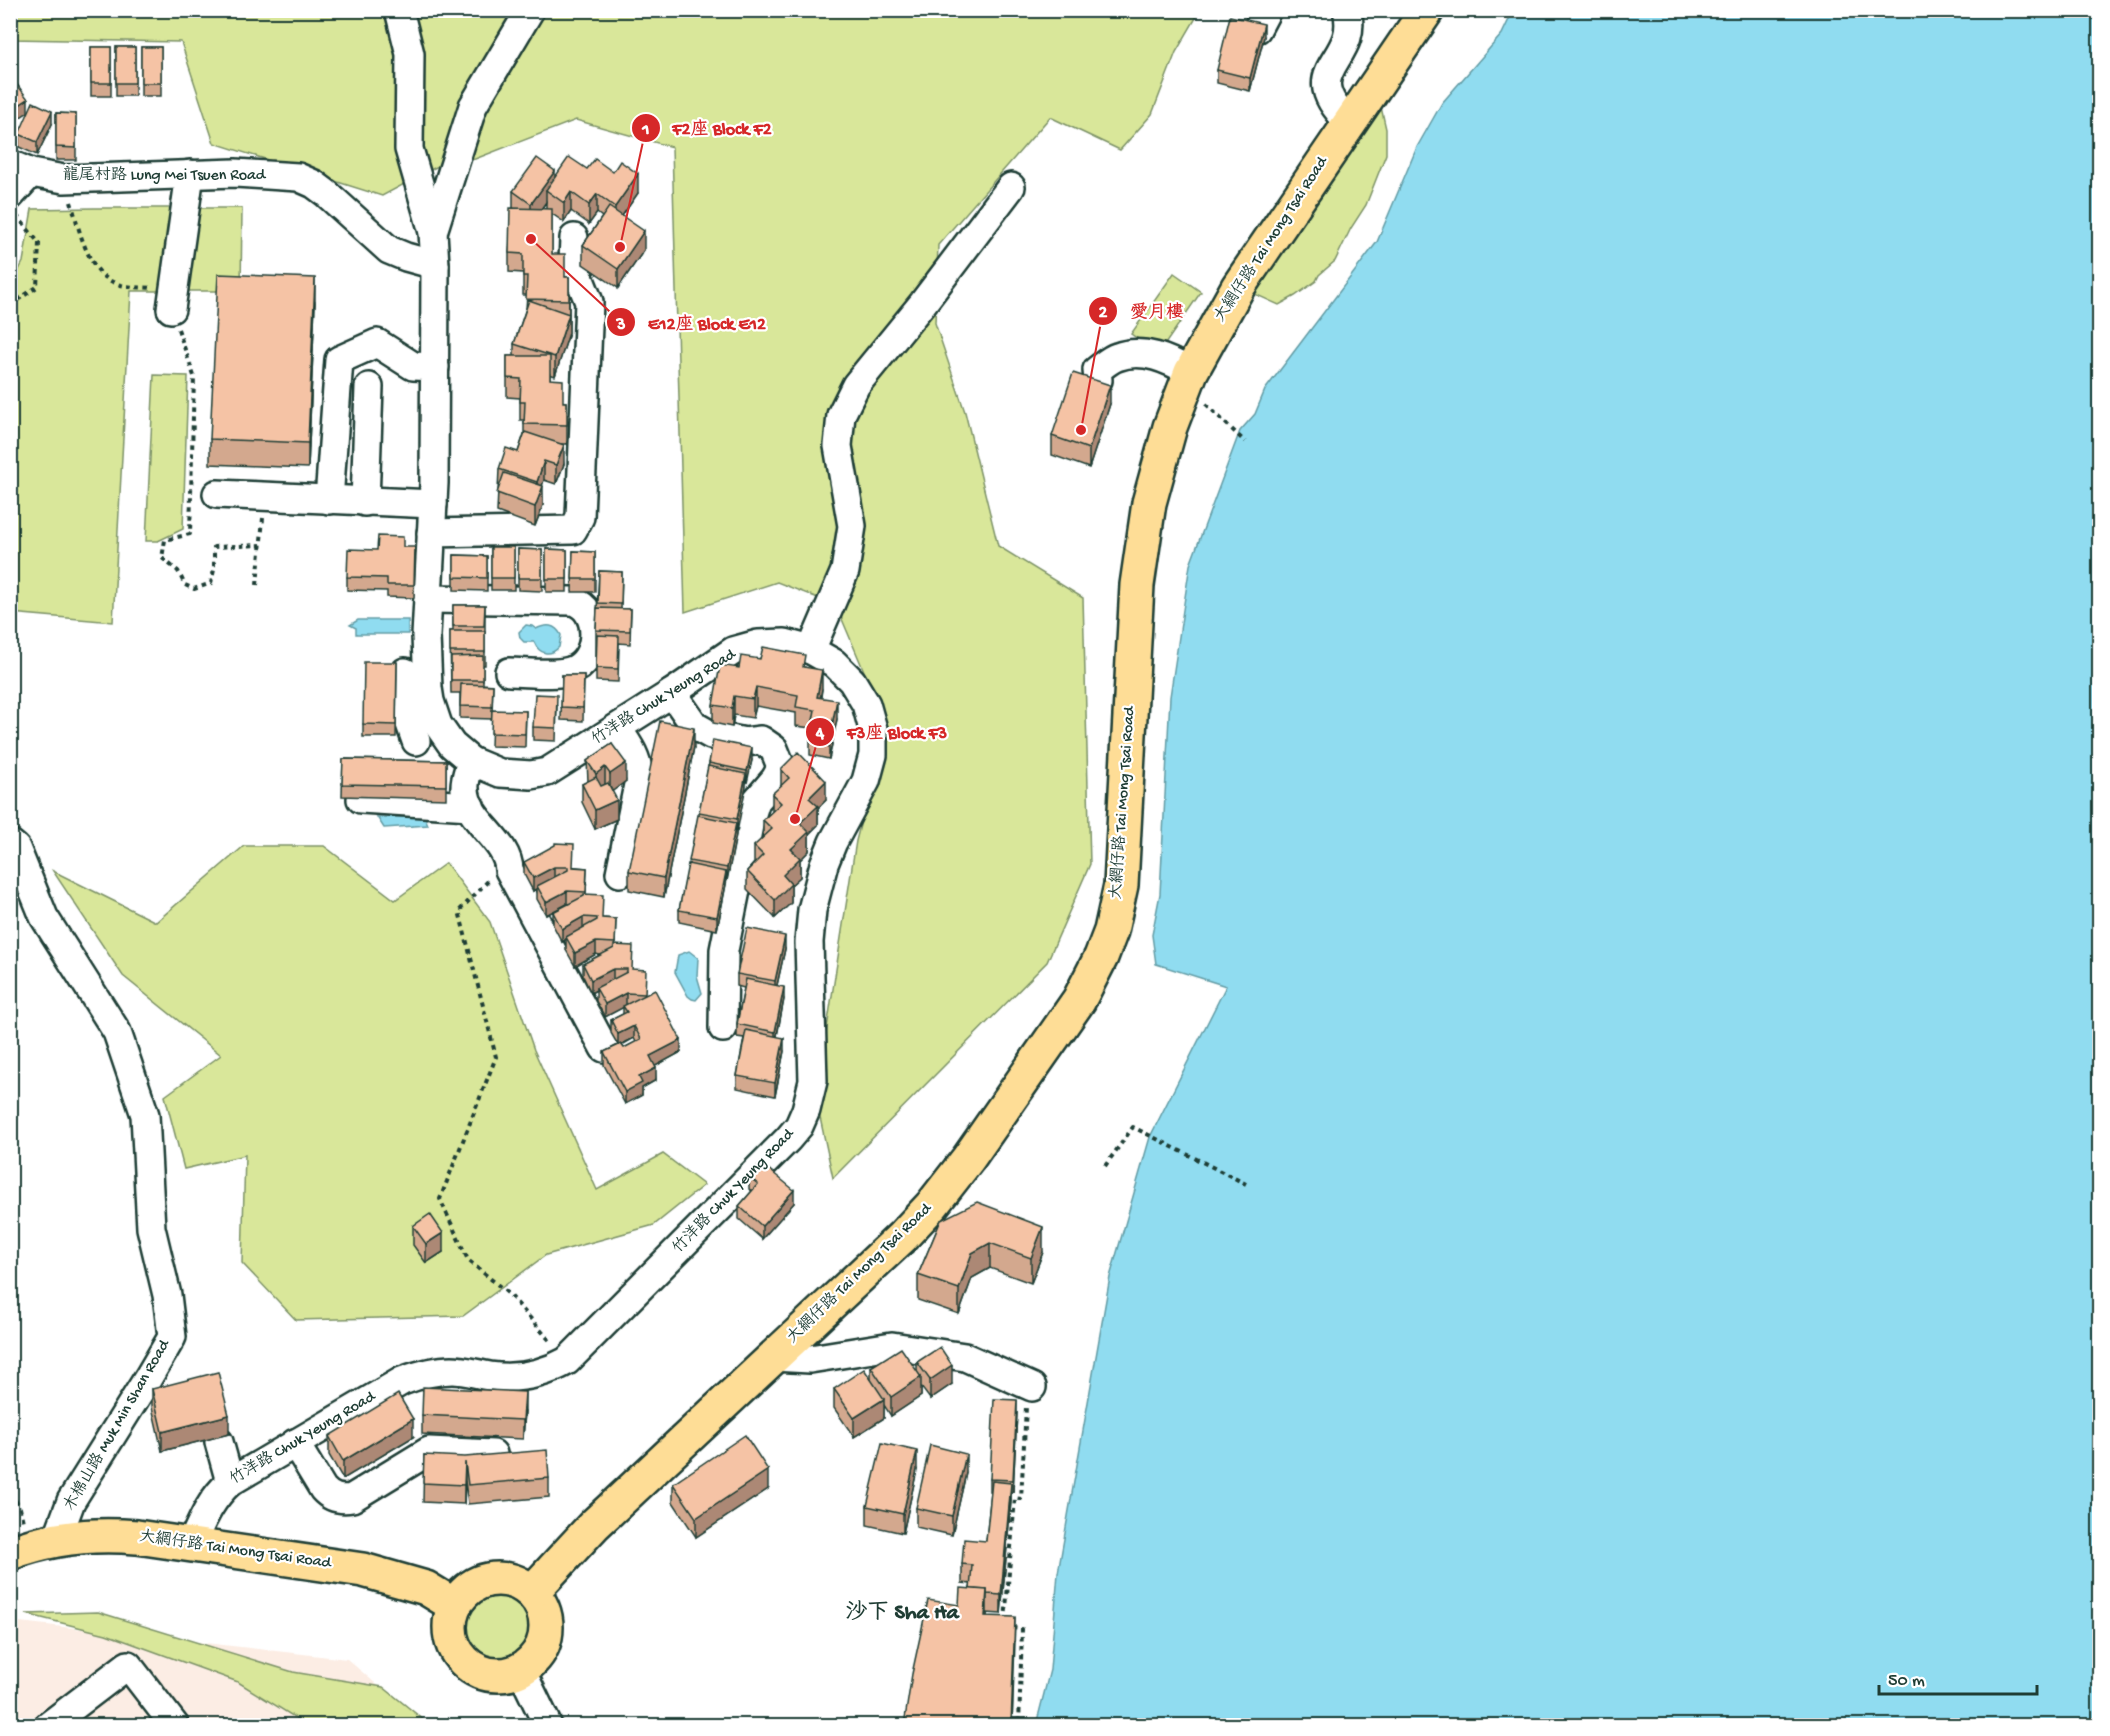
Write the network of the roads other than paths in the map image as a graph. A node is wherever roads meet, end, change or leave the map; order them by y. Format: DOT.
graph roads {
  1 [pos="399,10"];
  2 [pos="530,10"];
  3 [pos="1347,10"];
  4 [pos="1427,10"];
  5 [pos="1350,123"];
  6 [pos="21,168"];
  7 [pos="190,174"];
  8 [pos="1011,187"];
  9 [pos="10,196"];
  10 [pos="433,232"];
  11 [pos="574,238"];
  12 [pos="435,265"];
  13 [pos="173,299"];
  14 [pos="435,367"];
  15 [pos="1188,379"];
  16 [pos="1098,380"];
  17 [pos="369,387"];
  18 [pos="217,494"];
  19 [pos="329,500"];
  20 [pos="365,501"];
  21 [pos="433,504"];
  22 [pos="431,533"];
  23 [pos="428,599"];
  24 [pos="811,650"];
  25 [pos="405,672"];
  26 [pos="509,672"];
  27 [pos="672,693"];
  28 [pos="419,708"];
  29 [pos="618,728"];
  30 [pos="416,741"];
  31 [pos="471,761"];
  32 [pos="361,799"];
  33 [pos="470,806"];
  34 [pos="10,843"];
  35 [pos="620,873"];
  36 [pos="782,937"];
  37 [pos="809,942"];
  38 [pos="723,1028"];
  39 [pos="604,1048"];
  40 [pos="773,1357"];
  41 [pos="1032,1387"];
  42 [pos="219,1442"];
  43 [pos="295,1443"];
  44 [pos="493,1454"];
  45 [pos="230,1482"];
  46 [pos="191,1545"];
  47 [pos="33,1546"];
  48 [pos="532,1592"];
  49 [pos="454,1605"];
  50 [pos="521,1670"];
  51 [pos="76,1717"];
  52 [pos="48,1725"];
  53 [pos="175,1725"];
  54 [pos="548,1725"];
  1 -- 10 [label="street, 竹洋路 Chuk Yeung Road"];
  2 -- 10 [label="street"];
  3 -- 5 [label="street"];
  4 -- 5 [label="main road, 大網仔路 Tai Mong Tsai Road"];
  5 -- 15 [label="main road, 大網仔路 Tai Mong Tsai Road"];
  6 -- 7 [label="street, 龍尾村路 Lung Mei Tsuen Road"];
  6 -- 9 [label="street"];
  7 -- 12 [label="street, 龍尾村路 Lung Mei Tsuen Road"];
  7 -- 13 [label="street"];
  8 -- 24 [label="street"];
  10 -- 12 [label="street, 竹洋路 Chuk Yeung Road"];
  11 -- 22 [label="street"];
  12 -- 14 [label="street, 竹洋路 Chuk Yeung Road"];
  14 -- 19 [label="street"];
  14 -- 21 [label="street, 竹洋路 Chuk Yeung Road"];
  15 -- 16 [label="street"];
  15 -- 40 [label="main road, 大網仔路 Tai Mong Tsai Road"];
  17 -- 20 [label="street"];
  18 -- 19 [label="street"];
  19 -- 20 [label="street"];
  20 -- 21 [label="street"];
  21 -- 22 [label="street, 竹洋路 Chuk Yeung Road"];
  22 -- 23 [label="street, 竹洋路 Chuk Yeung Road"];
  23 -- 26 [label="street"];
  23 -- 28 [label="street, 竹洋路 Chuk Yeung Road"];
  24 -- 27 [label="street, 竹洋路 Chuk Yeung Road"];
  24 -- 37 [label="street, 竹洋路 Chuk Yeung Road"];
  25 -- 28 [label="street"];
  27 -- 29 [label="street, 竹洋路 Chuk Yeung Road"];
  27 -- 38 [label="street"];
  28 -- 30 [label="street"];
  28 -- 31 [label="street, 竹洋路 Chuk Yeung Road"];
  29 -- 31 [label="street, 竹洋路 Chuk Yeung Road"];
  29 -- 35 [label="street"];
  31 -- 33 [label="street"];
  32 -- 33 [label="street"];
  33 -- 39 [label="street"];
  34 -- 47 [label="street, 木棉山路 Muk Min Shan Road"];
  36 -- 37 [label="street"];
  37 -- 43 [label="street, 竹洋路 Chuk Yeung Road"];
  40 -- 41 [label="street"];
  40 -- 48 [label="main road, 大網仔路 Tai Mong Tsai Road"];
  42 -- 45 [label="street"];
  43 -- 44 [label="street"];
  43 -- 45 [label="street, 竹洋路 Chuk Yeung Road"];
  45 -- 46 [label="street, 竹洋路 Chuk Yeung Road"];
  46 -- 47 [label="main road, 大網仔路 Tai Mong Tsai Road"];
  46 -- 49 [label="main road, 大網仔路 Tai Mong Tsai Road"];
  48 -- 49 [label="main road"];
  48 -- 50 [label="main road"];
  49 -- 50 [label="main road"];
  50 -- 54 [label="street"];
  51 -- 52 [label="street"];
  51 -- 53 [label="street"];
}
